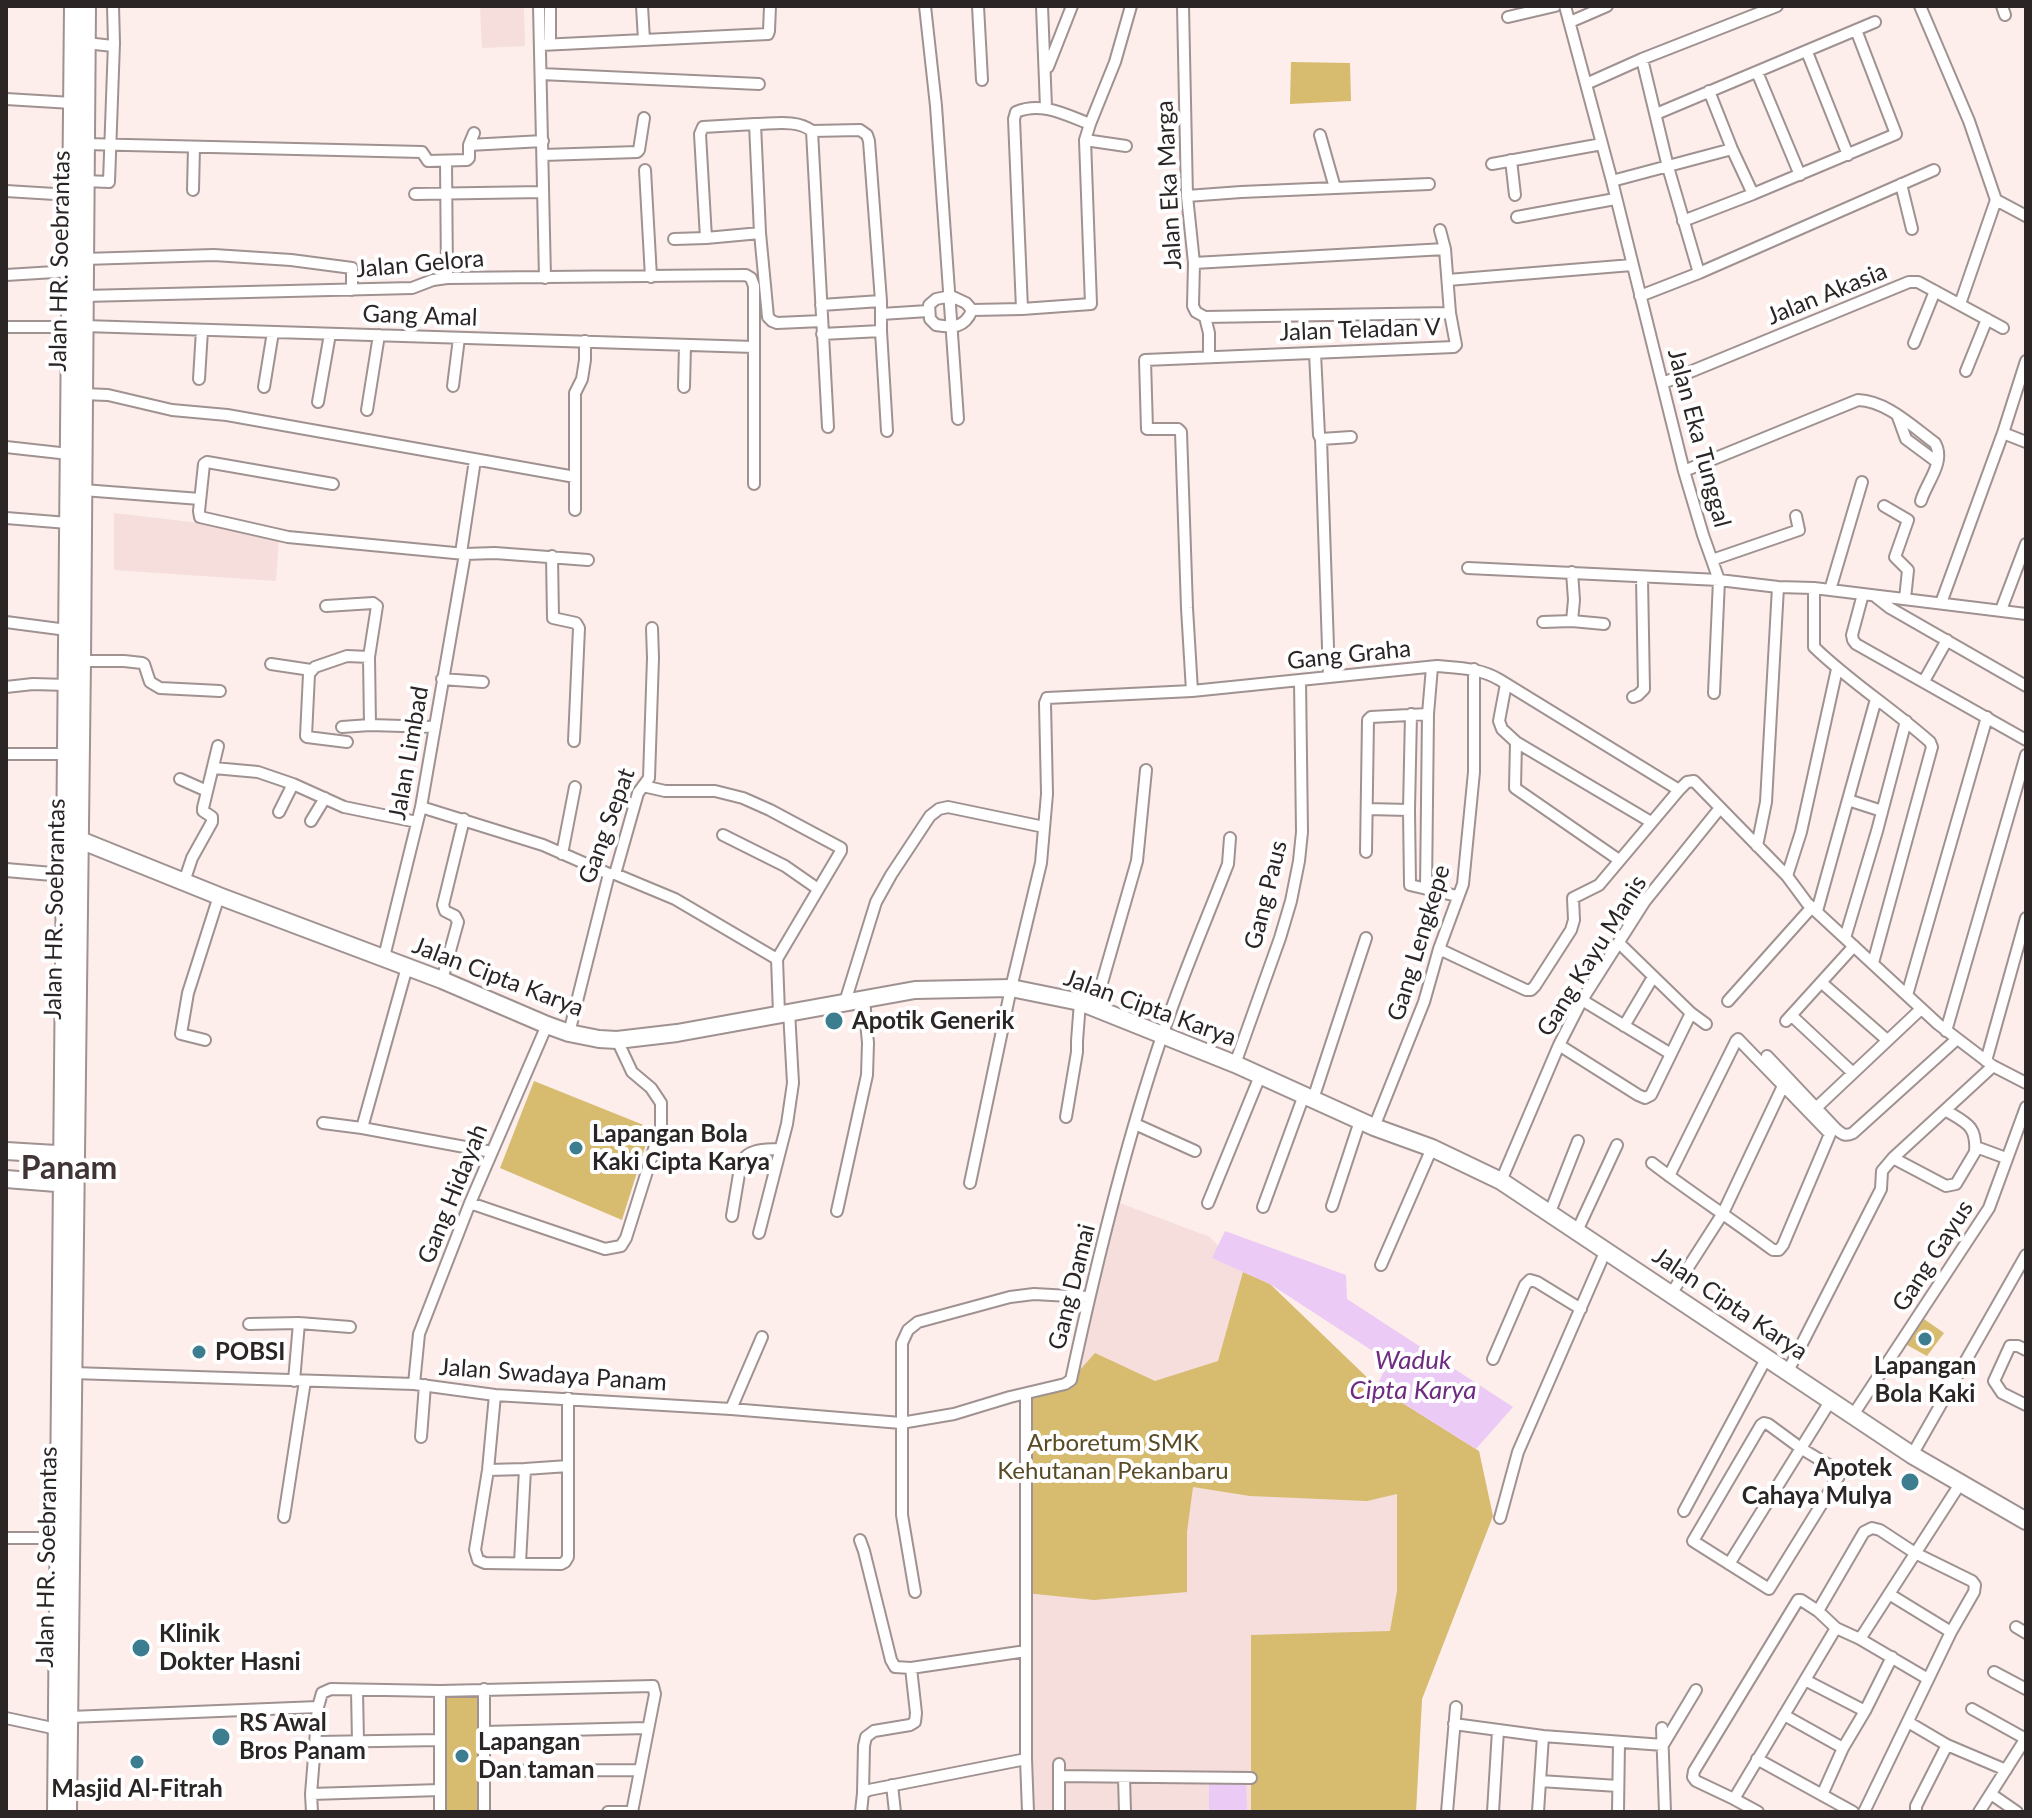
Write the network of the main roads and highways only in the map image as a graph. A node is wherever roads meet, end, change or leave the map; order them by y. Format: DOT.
graph roads {
  1 [pos="73,6"];
  2 [pos="87,6"];
  3 [pos="77,326"];
  4 [pos="74,671"];
  5 [pos="80,840"];
  6 [pos="6,1151"];
  7 [pos="69,1155"];
  8 [pos="6,1179"];
  9 [pos="69,1184"];
  10 [pos="2026,1521"];
  11 [pos="64,1626"];
  12 [pos="63,1723"];
  13 [pos="56,1812"];
  14 [pos="68,1812"];
  1 -- 3 [label="main road, Jalan HR. Soebrantas"];
  2 -- 3 [label="main road, Jalan HR. Soebrantas"];
  3 -- 4 [label="main road, Jalan HR. Soebrantas"];
  3 -- 4 [label="main road, Jalan HR. Soebrantas"];
  4 -- 5 [label="main road, Jalan HR. Soebrantas"];
  4 -- 7 [label="main road, Jalan HR. Soebrantas"];
  5 -- 7 [label="main road, Jalan HR. Soebrantas"];
  5 -- 10 [label="main road, Jalan Cipta Karya"];
  6 -- 7 [label="main road"];
  7 -- 9 [label="main road, Jalan HR. Soebrantas"];
  8 -- 9 [label="main road"];
  9 -- 11 [label="main road, Jalan HR. Soebrantas"];
  9 -- 11 [label="main road, Jalan HR. Soebrantas"];
  11 -- 12 [label="main road, Jalan HR. Soebrantas"];
  12 -- 13 [label="main road, Jalan HR. Soebrantas"];
  12 -- 14 [label="main road, Jalan HR. Soebrantas"];
}
